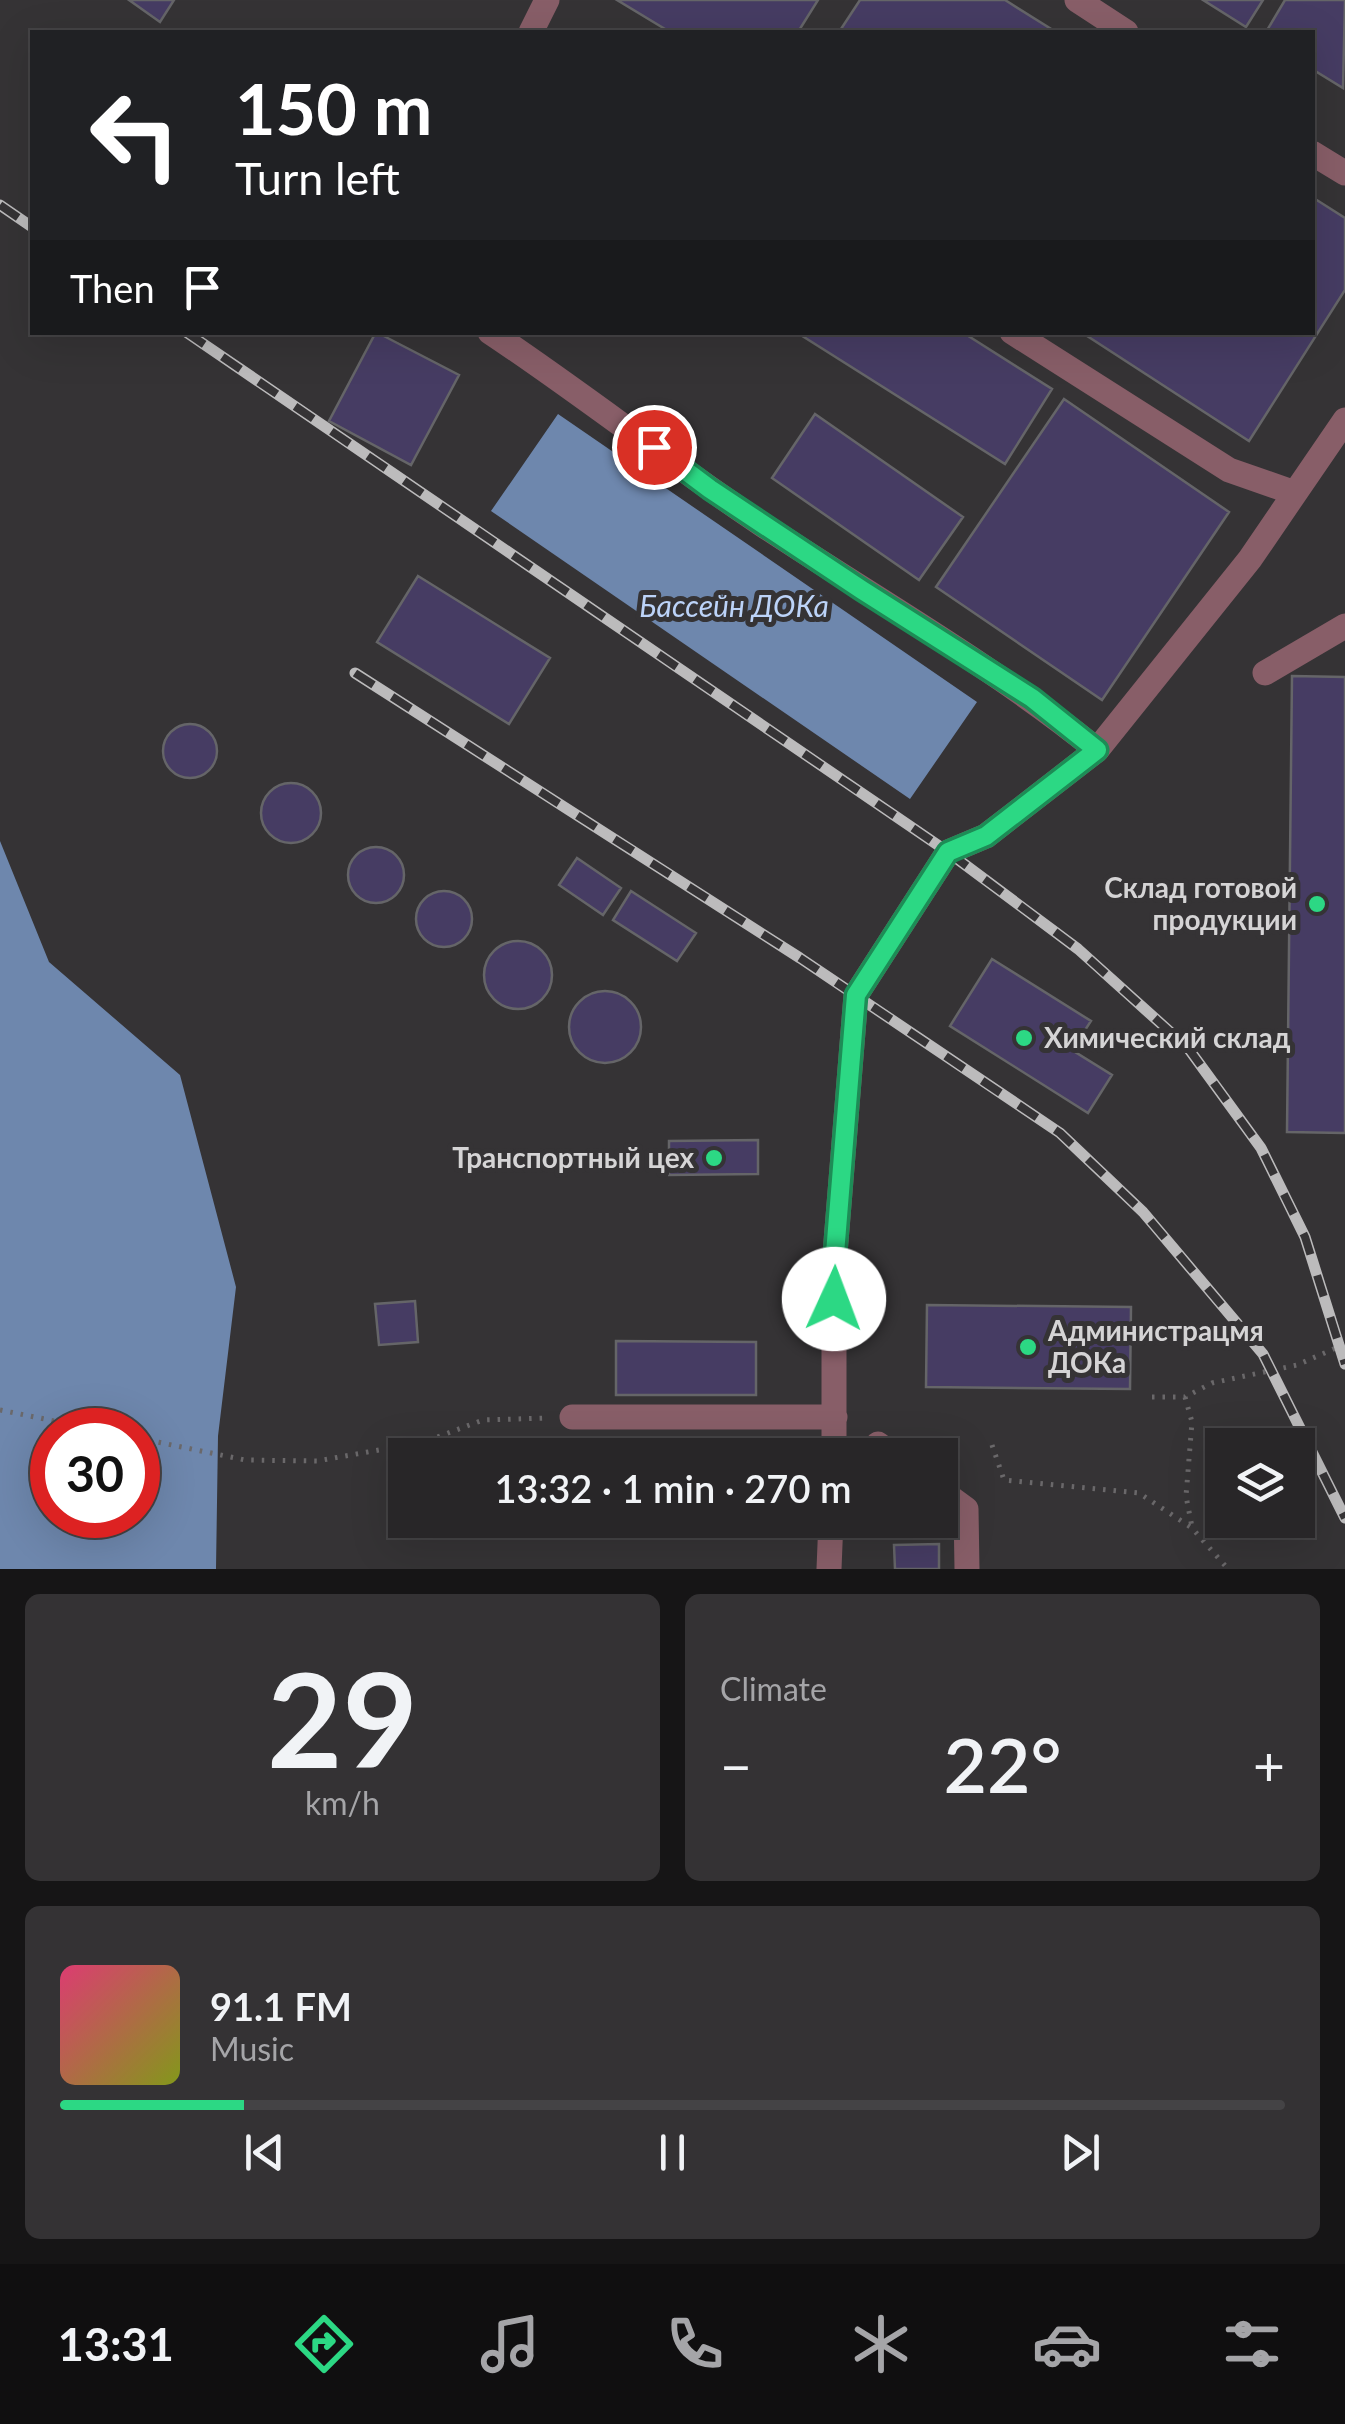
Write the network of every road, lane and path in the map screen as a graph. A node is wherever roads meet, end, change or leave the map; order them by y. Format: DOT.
graph roads {
  1 [pos="547,0"];
  2 [pos="1077,0"];
  3 [pos="537,30"];
  4 [pos="1123,30"];
  5 [pos="1315,156"];
  6 [pos="1345,173"];
  7 [pos="495,335"];
  8 [pos="1017,335"];
  9 [pos="1345,420"];
  10 [pos="1295,493"];
  11 [pos="1345,626"];
  12 [pos="1265,673"];
  13 [pos="1097,750"];
  14 [pos="1345,1344"];
  15 [pos="1152,1397"];
  16 [pos="1185,1397"];
  17 [pos="0,1410"];
  18 [pos="30,1416"];
  19 [pos="835,1417"];
  20 [pos="572,1418"];
  21 [pos="834,1438"];
  22 [pos="160,1443"];
  23 [pos="992,1445"];
  24 [pos="958,1503"];
  25 [pos="1192,1528"];
  26 [pos="830,1538"];
  27 [pos="828,1569"];
  28 [pos="967,1569"];
  29 [pos="1228,1569"];
  1 -- 3 [label="street"];
  2 -- 4 [label="street"];
  5 -- 6 [label="street"];
  7 -- 13 [label="street"];
  8 -- 10 [label="street"];
  9 -- 10 [label="street"];
  10 -- 13 [label="street"];
  11 -- 12 [label="street"];
  13 -- 19 [label="street"];
  14 -- 16 [label="path"];
  15 -- 16 [label="path"];
  16 -- 25 [label="path"];
  17 -- 18 [label="path"];
  19 -- 20 [label="street"];
  19 -- 21 [label="street"];
  20 -- 22 [label="path"];
  23 -- 25 [label="path"];
  24 -- 28 [label="street"];
  25 -- 29 [label="path"];
  26 -- 27 [label="street"];
}
